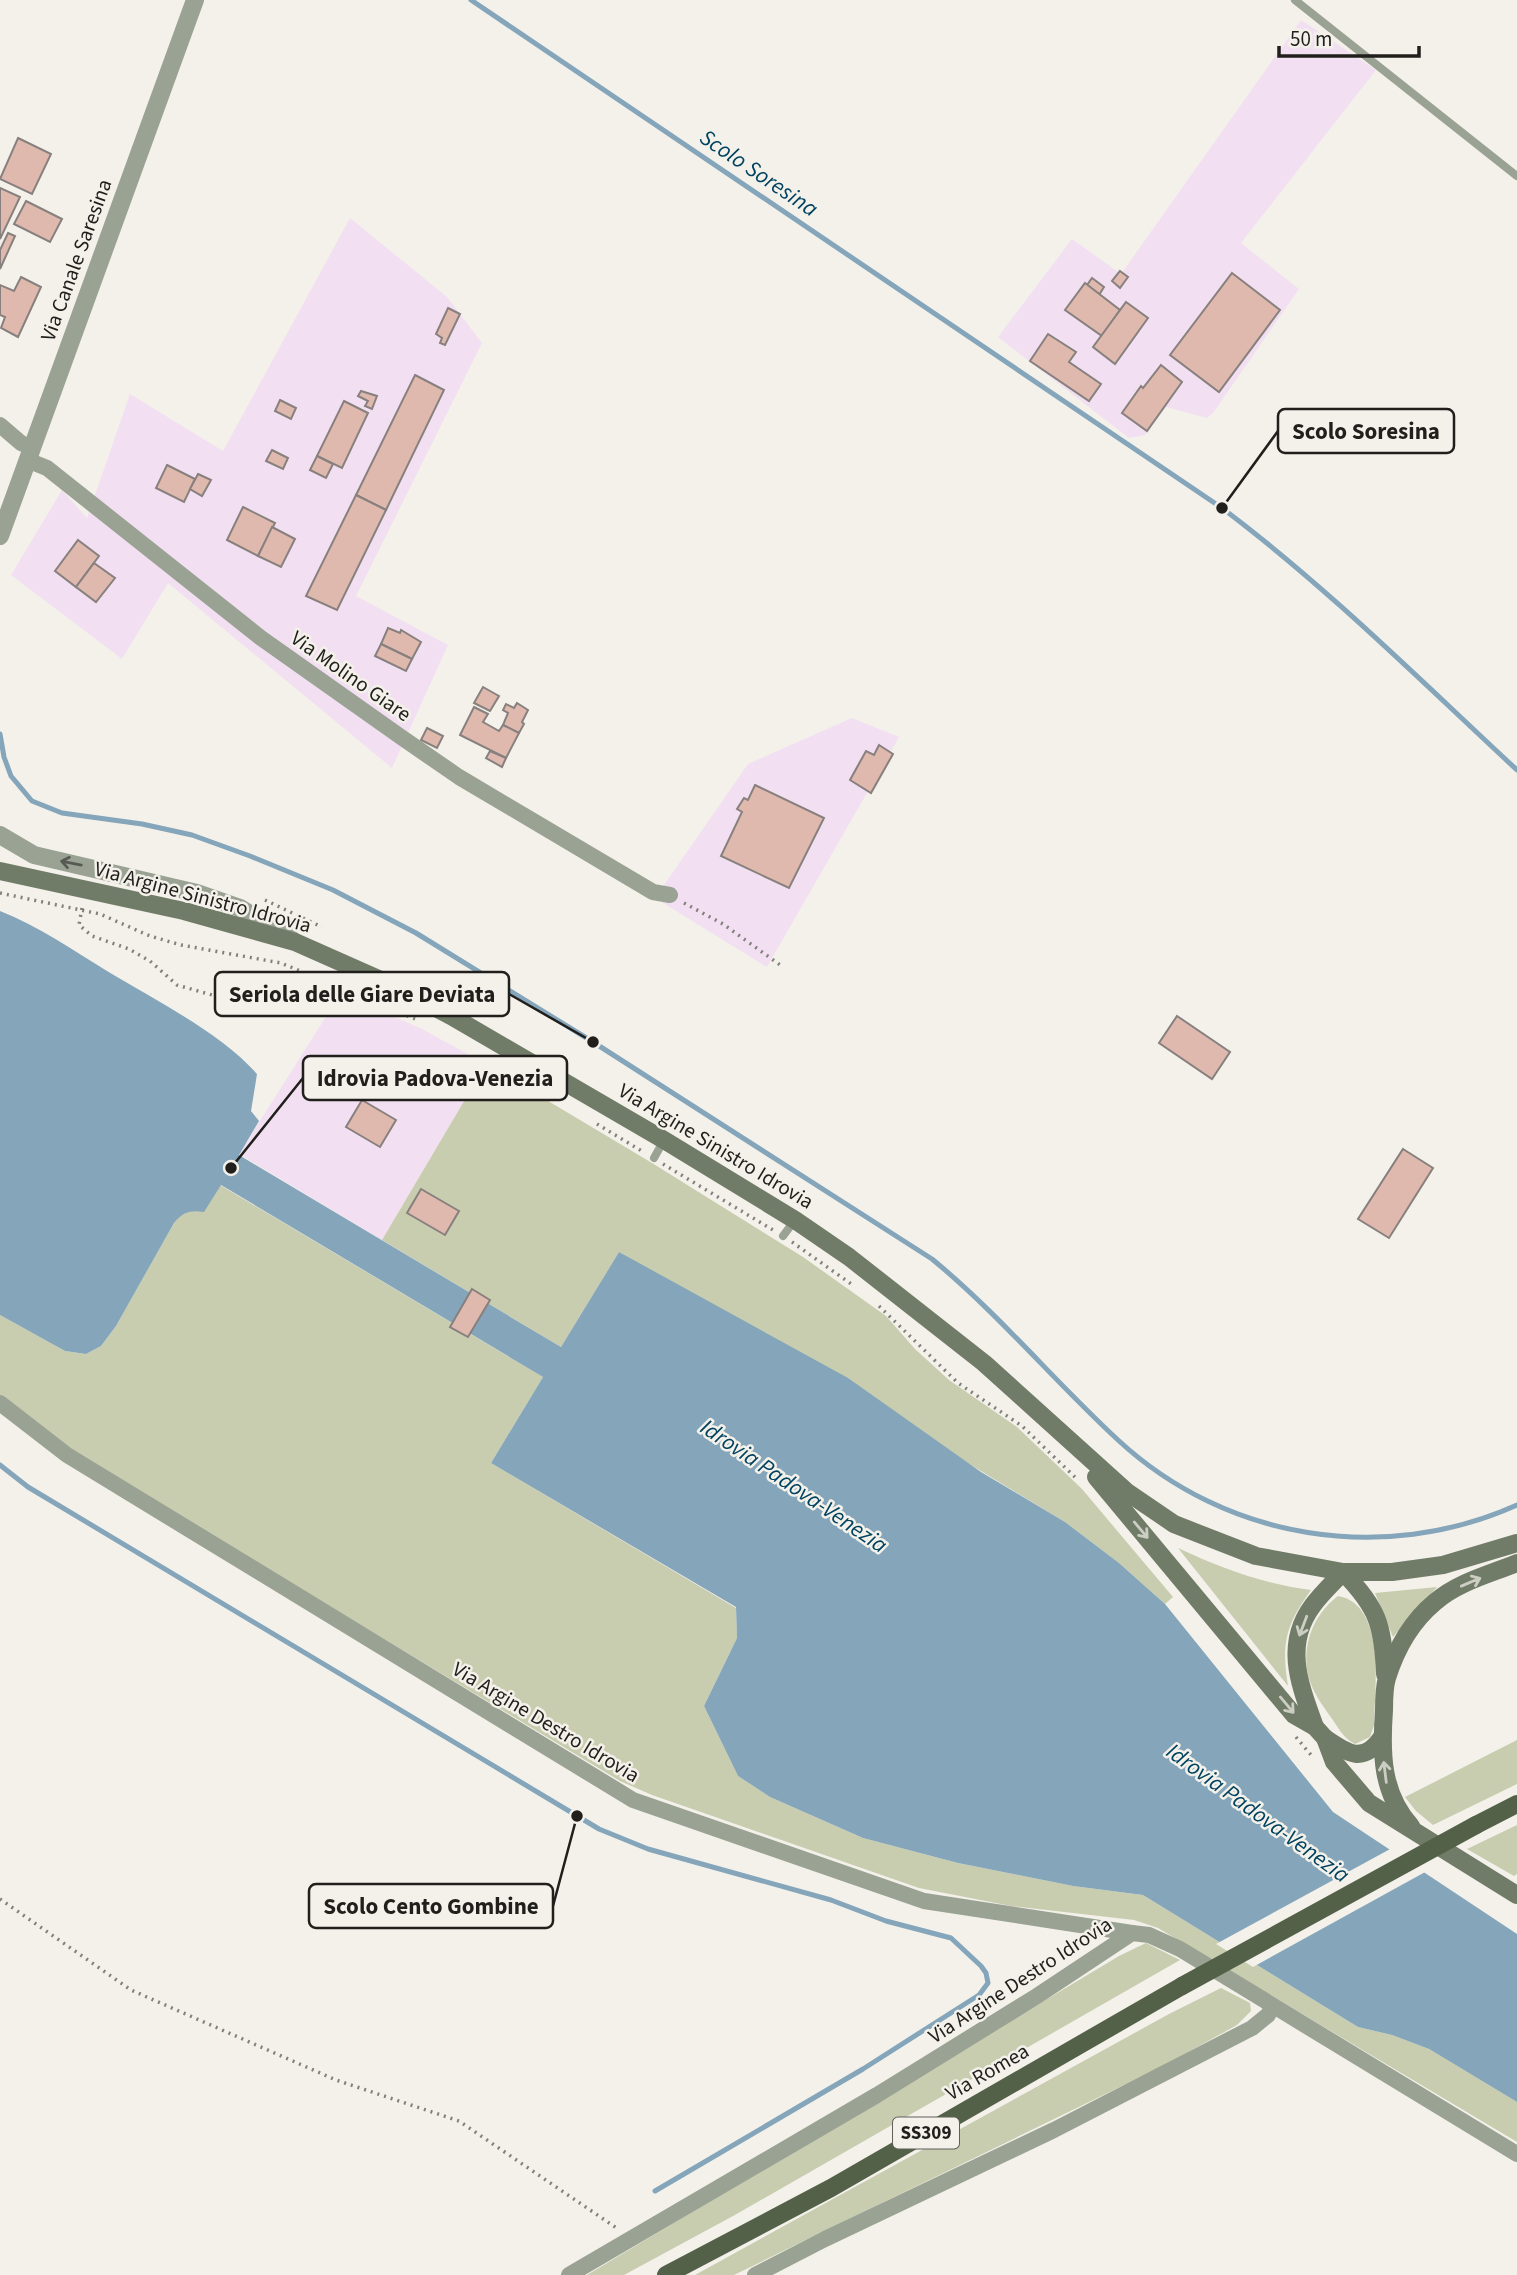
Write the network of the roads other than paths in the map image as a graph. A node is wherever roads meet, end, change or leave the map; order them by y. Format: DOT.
graph roads {
  1 [pos="195,0"];
  2 [pos="1296,0"];
  3 [pos="1517,176"];
  4 [pos="0,425"];
  5 [pos="29,454"];
  6 [pos="0,536"];
  7 [pos="0,835"];
  8 [pos="0,871"];
  9 [pos="670,895"];
  10 [pos="295,942"];
  11 [pos="664,1140"];
  12 [pos="654,1158"];
  13 [pos="795,1220"];
  14 [pos="783,1237"];
  15 [pos="0,1404"];
  16 [pos="1049,1423"];
  17 [pos="1517,1543"];
  18 [pos="1517,1563"];
  19 [pos="1343,1572"];
  20 [pos="1386,1681"];
  21 [pos="1320,1732"];
  22 [pos="1382,1737"];
  23 [pos="1517,1804"];
  24 [pos="1415,1831"];
  25 [pos="1517,1895"];
  26 [pos="1132,1933"];
  27 [pos="1272,2007"];
  28 [pos="1517,2154"];
  29 [pos="569,2275"];
  30 [pos="666,2275"];
  31 [pos="755,2275"];
  1 -- 5 [label="street, Via Canale Saresina"];
  2 -- 3 [label="lane"];
  4 -- 5 [label="street, Via Molino Giare"];
  5 -- 6 [label="street, Via Canale Saresina"];
  5 -- 9 [label="street, Via Molino Giare"];
  10 -- 7 [label="street, one-way"];
  8 -- 10 [label="main road, Via Argine Sinistro Idrovia"];
  10 -- 11 [label="main road, Via Argine Sinistro Idrovia"];
  11 -- 12 [label="lane"];
  11 -- 13 [label="main road, Via Argine Sinistro Idrovia"];
  13 -- 14 [label="lane"];
  13 -- 16 [label="main road, Via Argine Sinistro Idrovia"];
  15 -- 26 [label="street, Via Argine Destro Idrovia"];
  16 -- 19 [label="main road, Via Argine Sinistro Idrovia"];
  16 -- 21 [label="main road, one-way"];
  17 -- 19 [label="main road"];
  20 -- 18 [label="main road, one-way"];
  19 -- 20 [label="main road"];
  19 -- 21 [label="main road, one-way"];
  20 -- 22 [label="main road"];
  21 -- 22 [label="main road"];
  21 -- 24 [label="main road"];
  24 -- 22 [label="main road, one-way"];
  23 -- 30 [label="main road, Via Romea / SS309, bridge"];
  24 -- 25 [label="main road"];
  26 -- 27 [label="street, Via Argine Destro Idrovia"];
  26 -- 29 [label="street, Via Argine Destro Idrovia"];
  27 -- 28 [label="street, Via Argine Destro Idrovia"];
  27 -- 31 [label="street"];
}
